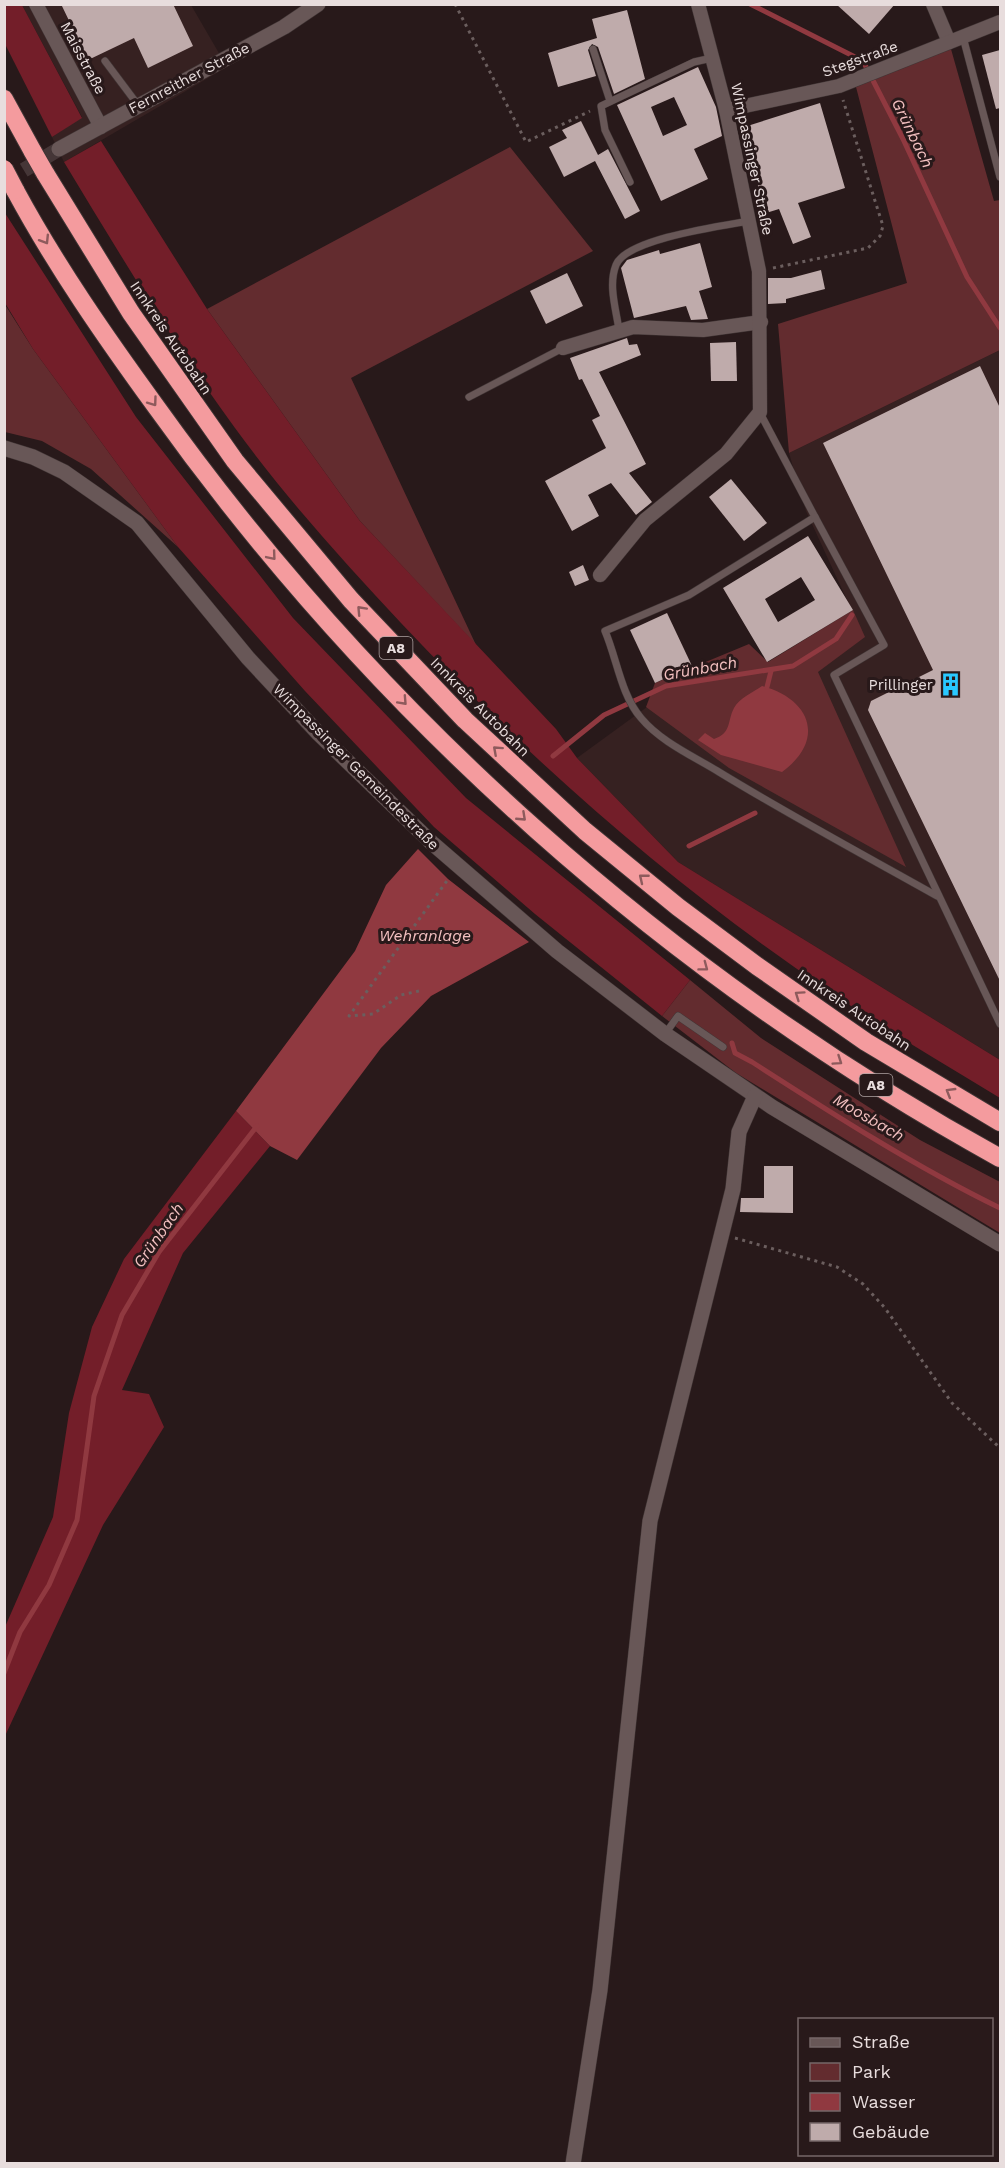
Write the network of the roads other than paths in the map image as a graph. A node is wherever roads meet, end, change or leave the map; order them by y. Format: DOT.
graph roads {
  1 [pos="36,4"];
  2 [pos="318,4"];
  3 [pos="698,4"];
  4 [pos="933,4"];
  5 [pos="1000,22"];
  6 [pos="963,37"];
  7 [pos="949,42"];
  8 [pos="593,49"];
  9 [pos="712,58"];
  10 [pos="105,61"];
  11 [pos="4,99"];
  12 [pos="610,101"];
  13 [pos="138,105"];
  14 [pos="726,110"];
  15 [pos="100,127"];
  16 [pos="59,149"];
  17 [pos="4,169"];
  18 [pos="1000,177"];
  19 [pos="630,182"];
  20 [pos="749,221"];
  21 [pos="761,322"];
  22 [pos="619,330"];
  23 [pos="563,348"];
  24 [pos="470,397"];
  25 [pos="760,412"];
  26 [pos="4,448"];
  27 [pos="815,517"];
  28 [pos="600,575"];
  29 [pos="937,896"];
  30 [pos="1000,1024"];
  31 [pos="665,1034"];
  32 [pos="723,1047"];
  33 [pos="755,1096"];
  34 [pos="1000,1122"];
  35 [pos="1000,1158"];
  36 [pos="1000,1244"];
  37 [pos="573,2163"];
  1 -- 15 [label="street, Maisstraße"];
  2 -- 13 [label="street, Fernreither Straße"];
  3 -- 9 [label="street, Wimpassinger Straße"];
  4 -- 7 [label="street"];
  5 -- 6 [label="street, Stegstraße"];
  6 -- 7 [label="street, Stegstraße"];
  6 -- 18 [label="lane"];
  7 -- 14 [label="street, Stegstraße"];
  8 -- 12 [label="lane"];
  9 -- 12 [label="lane"];
  9 -- 14 [label="street, Wimpassinger Straße"];
  10 -- 13 [label="lane"];
  34 -- 11 [label="highway, Innkreis Autobahn / A8, one-way, bridge"];
  12 -- 19 [label="lane"];
  13 -- 15 [label="street, Fernreither Straße"];
  14 -- 20 [label="street, Wimpassinger Straße"];
  15 -- 16 [label="street, Fernreither Straße"];
  17 -- 35 [label="highway, A8, one-way, bridge"];
  20 -- 21 [label="street, Wimpassinger Straße"];
  20 -- 22 [label="lane"];
  21 -- 22 [label="street"];
  21 -- 25 [label="street, Wimpassinger Straße"];
  22 -- 23 [label="street"];
  23 -- 24 [label="lane"];
  25 -- 27 [label="lane"];
  25 -- 28 [label="street"];
  26 -- 31 [label="street, Wimpassinger Gemeindestraße"];
  27 -- 29 [label="lane"];
  27 -- 29 [label="lane"];
  29 -- 30 [label="lane"];
  31 -- 32 [label="lane"];
  31 -- 33 [label="street, Wimpassinger Gemeindestraße"];
  33 -- 36 [label="street, Wimpassinger Gemeindestraße"];
  33 -- 37 [label="street"];
}
